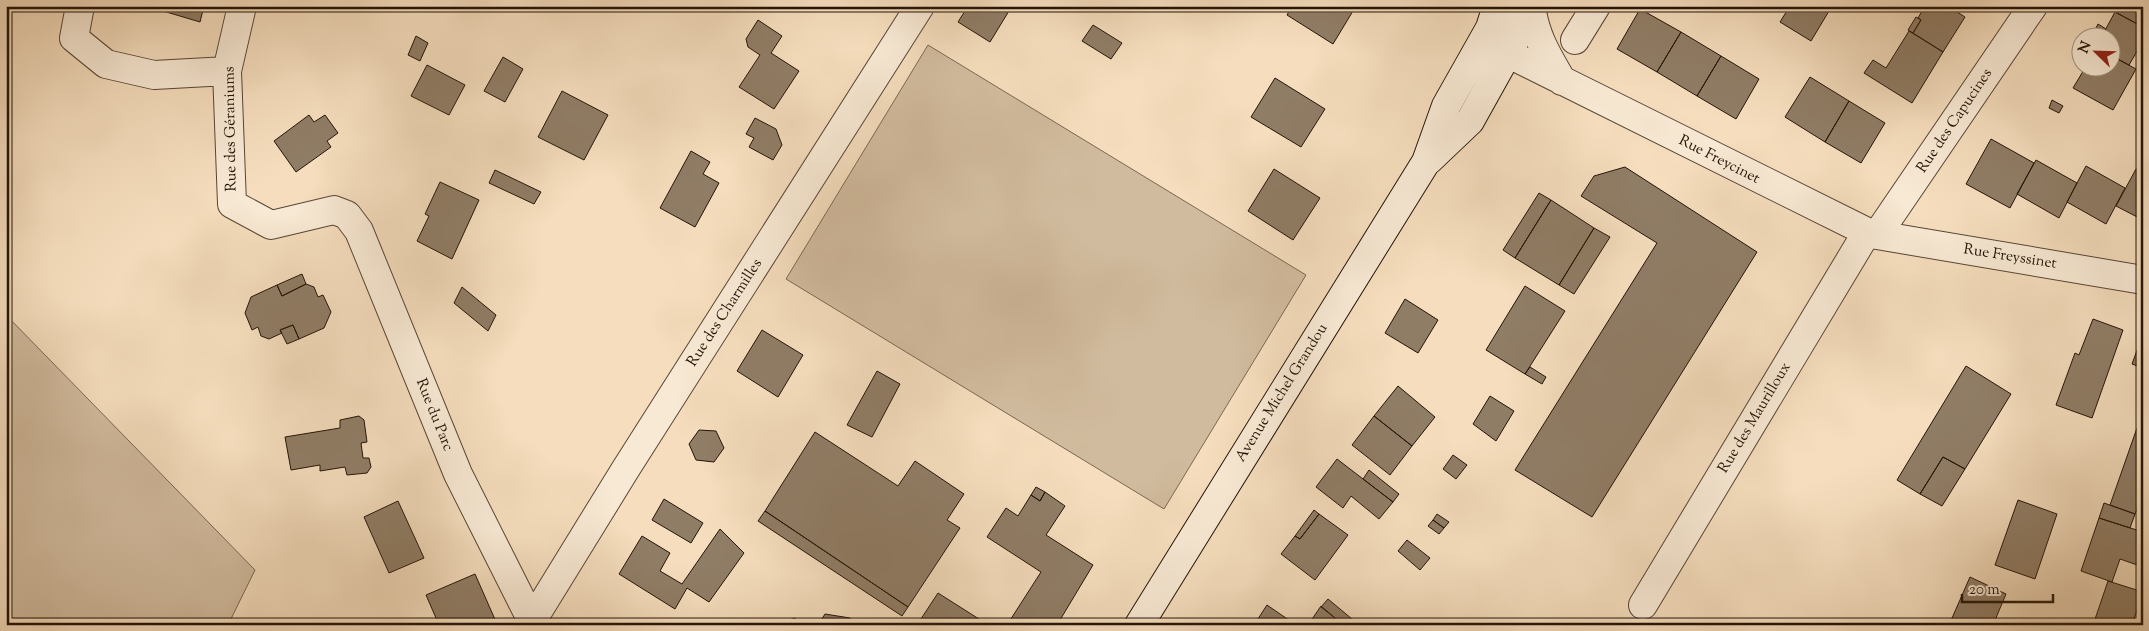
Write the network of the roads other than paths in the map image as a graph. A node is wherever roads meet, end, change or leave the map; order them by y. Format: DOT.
graph roads {
  1 [pos="80,6"];
  2 [pos="242,6"];
  3 [pos="920,6"];
  4 [pos="1497,6"];
  5 [pos="1505,6"];
  6 [pos="1596,6"];
  7 [pos="2033,6"];
  8 [pos="1533,9"];
  9 [pos="1575,40"];
  10 [pos="1509,54"];
  11 [pos="226,71"];
  12 [pos="1562,81"];
  13 [pos="1426,162"];
  14 [pos="334,210"];
  15 [pos="1872,234"];
  16 [pos="2143,280"];
  17 [pos="1643,605"];
  18 [pos="533,623"];
  19 [pos="1139,625"];
  1 -- 11 [label="street"];
  2 -- 11 [label="street, Rue des Géraniums"];
  3 -- 18 [label="street, Rue des Charmilles"];
  4 -- 13 [label="street, Avenue Michel Grandou"];
  5 -- 10 [label="street"];
  6 -- 9 [label="street"];
  7 -- 15 [label="street, Rue des Capucines"];
  8 -- 10 [label="street, Avenue Michel Grandou"];
  8 -- 12 [label="street"];
  10 -- 12 [label="street, Rue Freycinet"];
  10 -- 13 [label="street, Avenue Michel Grandou"];
  11 -- 14 [label="street, Rue des Géraniums"];
  12 -- 15 [label="street, Rue Freycinet"];
  13 -- 19 [label="street, Avenue Michel Grandou"];
  14 -- 18 [label="street, Rue du Parc"];
  15 -- 16 [label="street, Rue Freyssinet"];
  15 -- 17 [label="street, Rue des Maurilloux"];
}
